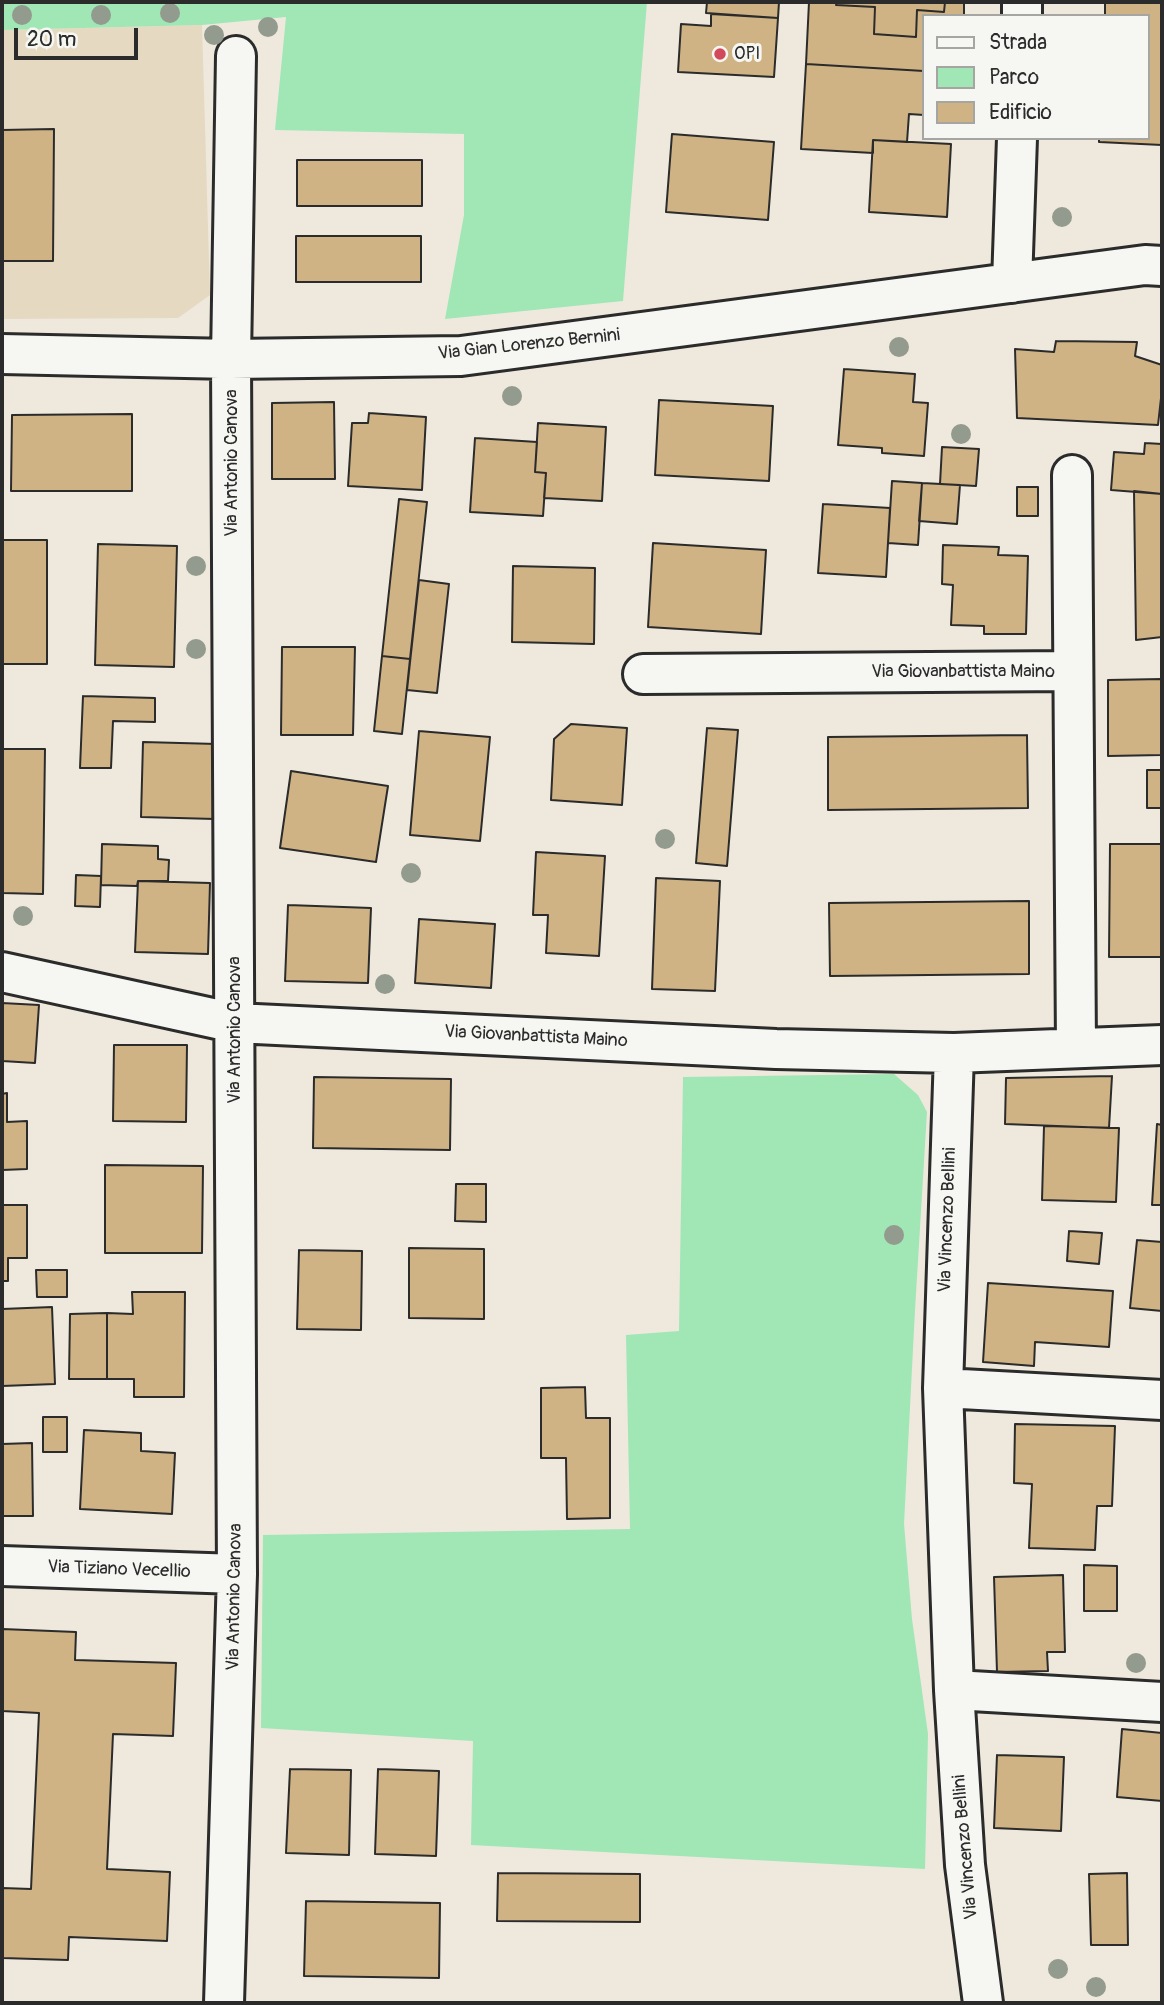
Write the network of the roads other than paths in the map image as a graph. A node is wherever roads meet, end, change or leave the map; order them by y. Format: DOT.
graph roads {
  1 [pos="236,56"];
  2 [pos="1017,140"];
  3 [pos="1162,265"];
  4 [pos="1012,283"];
  5 [pos="2,354"];
  6 [pos="231,359"];
  7 [pos="1072,475"];
  8 [pos="1072,671"];
  9 [pos="643,674"];
  10 [pos="2,972"];
  11 [pos="235,1023"];
  12 [pos="1162,1045"];
  13 [pos="1076,1048"];
  14 [pos="954,1053"];
  15 [pos="943,1388"];
  16 [pos="1162,1400"];
  17 [pos="2,1566"];
  18 [pos="237,1574"];
  19 [pos="954,1690"];
  20 [pos="1162,1702"];
  21 [pos="223,2003"];
  22 [pos="983,2003"];
  1 -- 6 [label="street, Via Antonio Canova"];
  2 -- 4 [label="street"];
  3 -- 4 [label="street, Via Gian Lorenzo Bernini"];
  4 -- 6 [label="street, Via Gian Lorenzo Bernini"];
  5 -- 6 [label="street, Via Gian Lorenzo Bernini"];
  6 -- 11 [label="street, Via Antonio Canova"];
  7 -- 8 [label="street, Via Giovanbattista Maino"];
  8 -- 9 [label="street, Via Giovanbattista Maino"];
  8 -- 13 [label="street, Via Giovanbattista Maino"];
  10 -- 11 [label="street, Via Giovanbattista Maino"];
  11 -- 14 [label="street, Via Giovanbattista Maino"];
  11 -- 18 [label="street, Via Antonio Canova"];
  12 -- 13 [label="street, Via Giovanbattista Maino"];
  13 -- 14 [label="street, Via Giovanbattista Maino"];
  14 -- 15 [label="street, Via Vincenzo Bellini"];
  15 -- 16 [label="street"];
  15 -- 19 [label="street, Via Vincenzo Bellini"];
  17 -- 18 [label="street, Via Tiziano Vecellio"];
  18 -- 21 [label="street, Via Antonio Canova"];
  19 -- 20 [label="street"];
  19 -- 22 [label="street, Via Vincenzo Bellini"];
}
